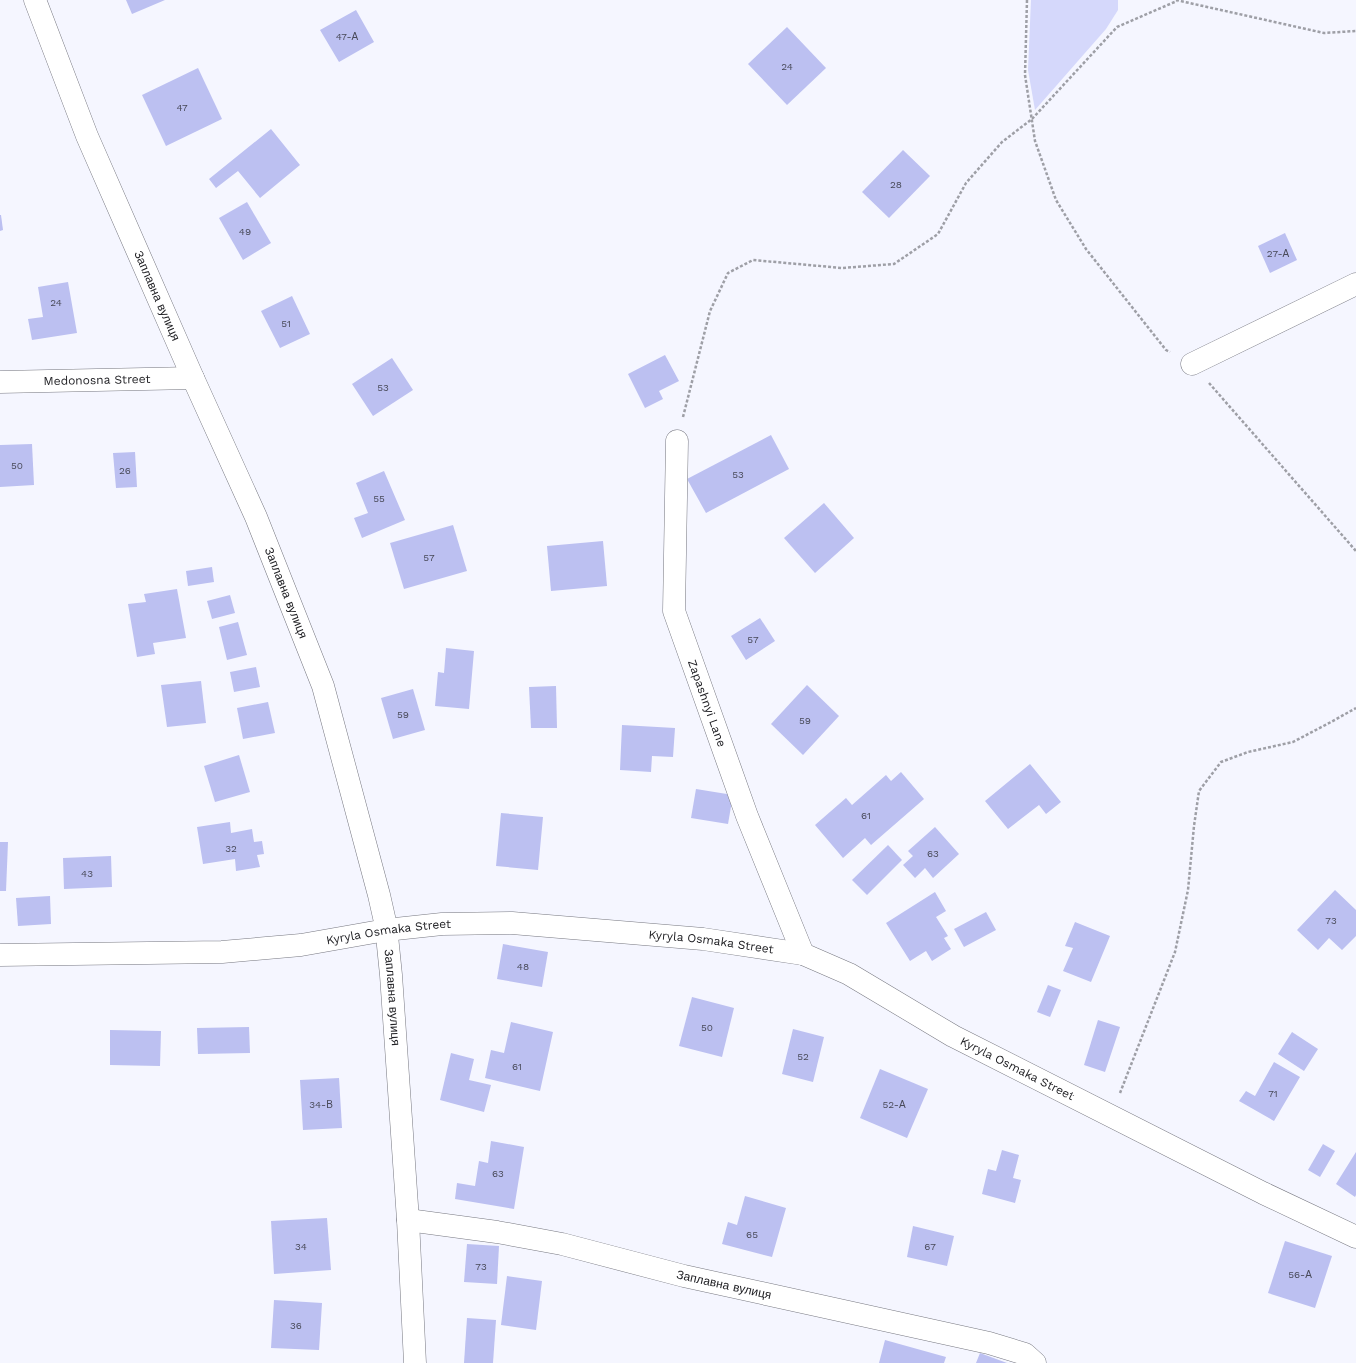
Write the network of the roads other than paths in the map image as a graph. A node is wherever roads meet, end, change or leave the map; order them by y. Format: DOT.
graph roads {
  1 [pos="35,0"];
  2 [pos="1356,284"];
  3 [pos="1192,364"];
  4 [pos="193,378"];
  5 [pos="0,382"];
  6 [pos="677,441"];
  7 [pos="386,930"];
  8 [pos="803,954"];
  9 [pos="0,955"];
  10 [pos="408,1220"];
  11 [pos="1356,1237"];
  12 [pos="416,1363"];
  13 [pos="1035,1363"];
  1 -- 4 [label="street, Заплавна вулиця"];
  2 -- 3 [label="street"];
  4 -- 5 [label="street, Medonosna Street"];
  4 -- 7 [label="street, Заплавна вулиця"];
  6 -- 8 [label="street, Zapashnyi Lane"];
  7 -- 8 [label="street, Kyryla Osmaka Street"];
  7 -- 9 [label="street, Kyryla Osmaka Street"];
  7 -- 10 [label="street, Заплавна вулиця"];
  8 -- 11 [label="street, Kyryla Osmaka Street"];
  10 -- 12 [label="street, Заплавна вулиця"];
  10 -- 13 [label="street, Заплавна вулиця"];
}
